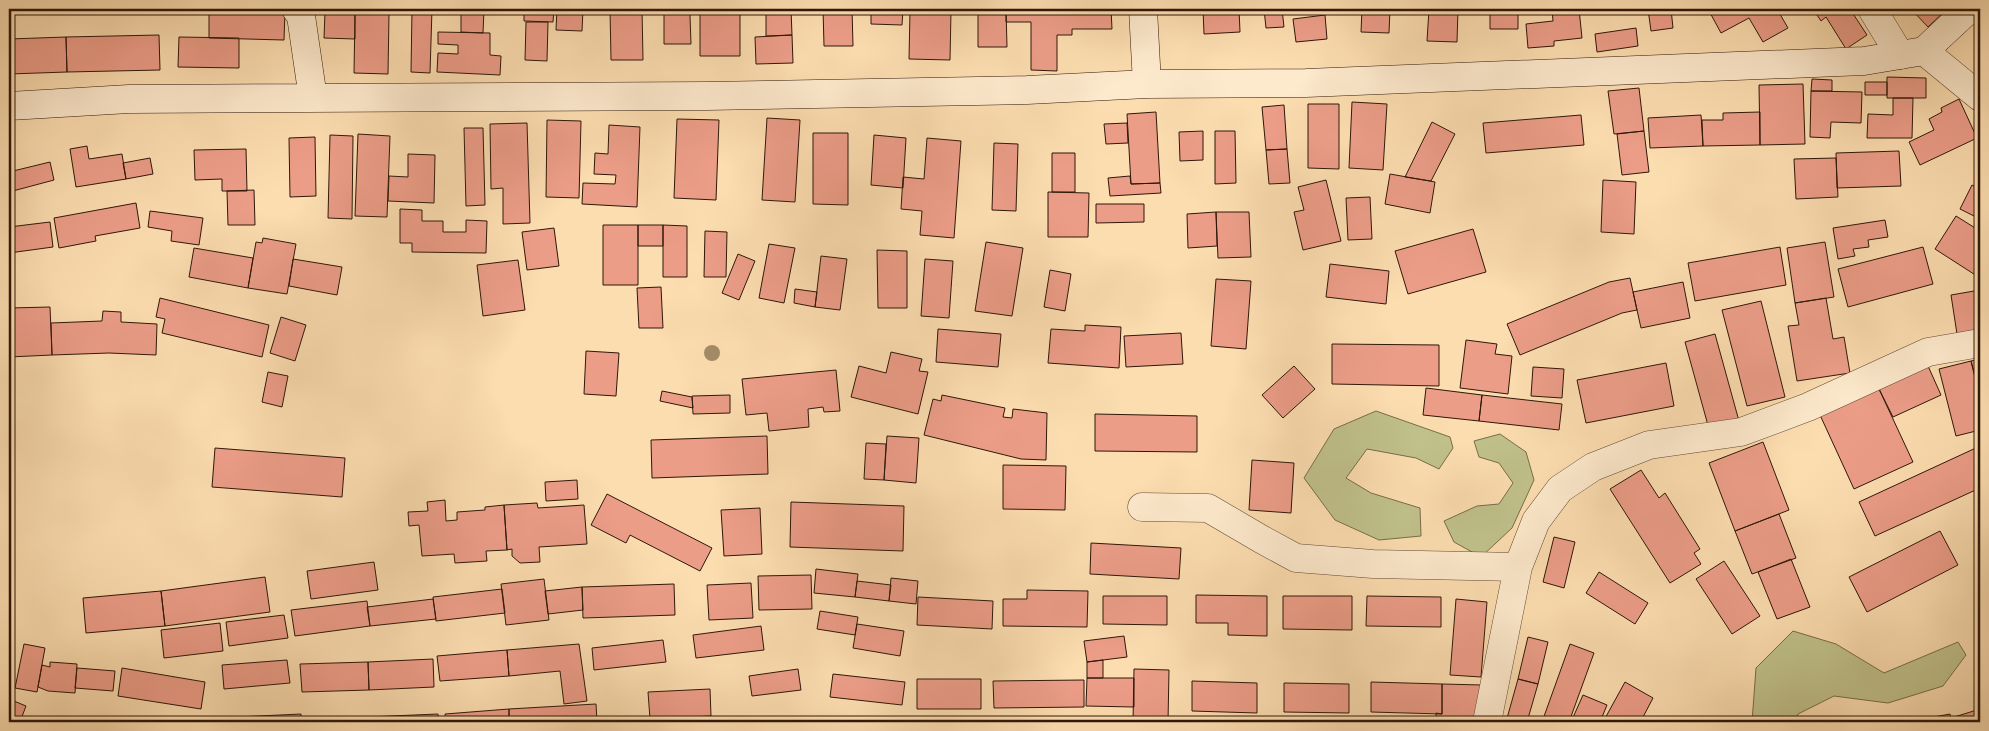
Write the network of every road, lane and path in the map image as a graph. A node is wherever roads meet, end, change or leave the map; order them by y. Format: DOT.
graph roads {
  1 [pos="1143,9"];
  2 [pos="1969,9"];
  3 [pos="301,11"];
  4 [pos="1880,14"];
  5 [pos="1912,53"];
  6 [pos="1147,84"];
  7 [pos="1980,97"];
  8 [pos="313,98"];
  9 [pos="9,106"];
  10 [pos="1980,343"];
  11 [pos="1142,507"];
  12 [pos="1518,567"];
  13 [pos="1486,722"];
  1 -- 6 [label="street"];
  2 -- 5 [label="street"];
  3 -- 8 [label="street"];
  4 -- 5 [label="street"];
  5 -- 6 [label="street"];
  5 -- 7 [label="street"];
  6 -- 8 [label="street"];
  8 -- 9 [label="street"];
  10 -- 12 [label="street"];
  11 -- 12 [label="street"];
  12 -- 13 [label="street"];
}
